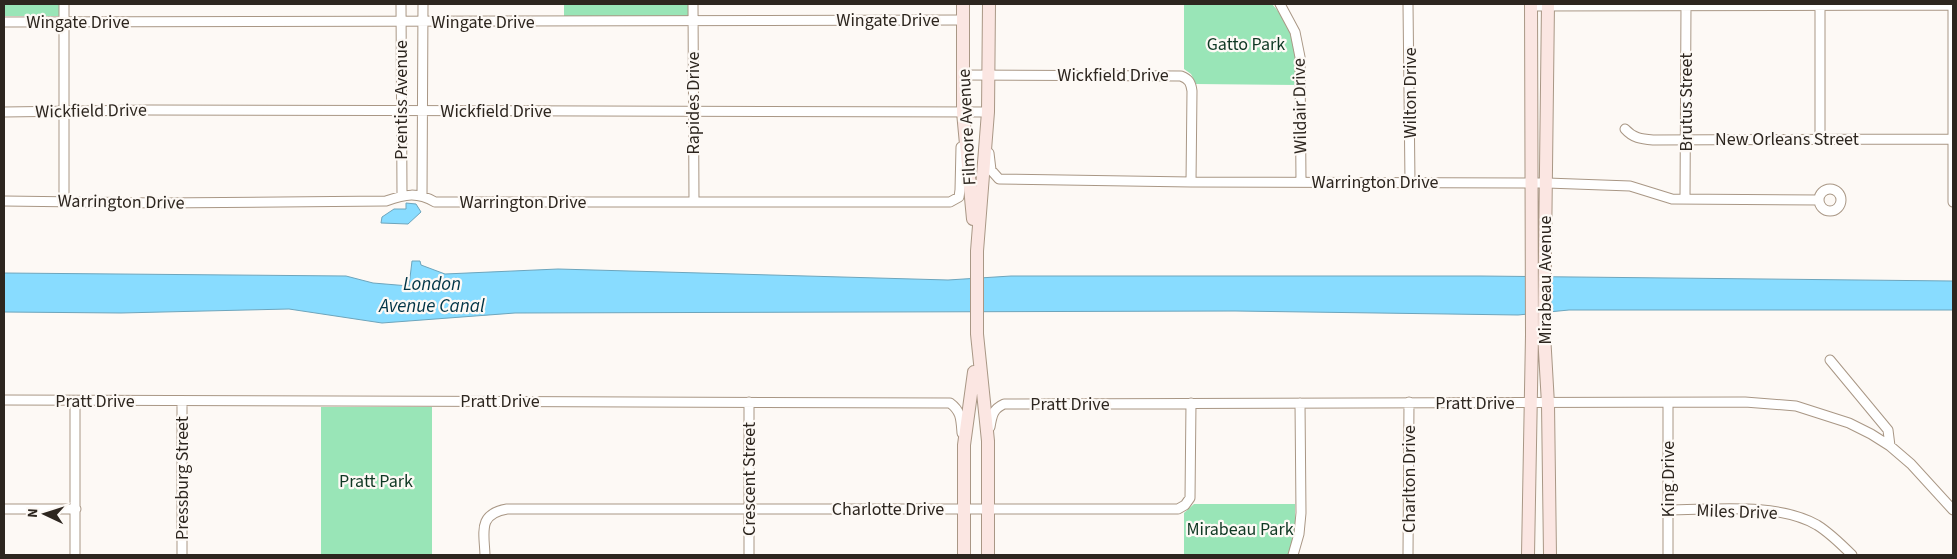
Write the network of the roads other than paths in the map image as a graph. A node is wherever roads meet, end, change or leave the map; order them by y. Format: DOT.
graph roads {
  1 [pos="64,4"];
  2 [pos="401,4"];
  3 [pos="422,4"];
  4 [pos="693,4"];
  5 [pos="963,4"];
  6 [pos="989,4"];
  7 [pos="1280,4"];
  8 [pos="1408,4"];
  9 [pos="1686,4"];
  10 [pos="1820,4"];
  11 [pos="1531,5"];
  12 [pos="1548,5"];
  13 [pos="1953,5"];
  14 [pos="963,20"];
  15 [pos="4,22"];
  16 [pos="64,22"];
  17 [pos="401,22"];
  18 [pos="423,22"];
  19 [pos="693,22"];
  20 [pos="964,75"];
  21 [pos="989,75"];
  22 [pos="401,111"];
  23 [pos="694,111"];
  24 [pos="4,112"];
  25 [pos="64,112"];
  26 [pos="422,112"];
  27 [pos="963,112"];
  28 [pos="988,112"];
  29 [pos="1625,128"];
  30 [pos="1820,139"];
  31 [pos="1953,139"];
  32 [pos="1686,140"];
  33 [pos="1191,182"];
  34 [pos="1301,182"];
  35 [pos="1410,182"];
  36 [pos="1530,183"];
  37 [pos="1547,183"];
  38 [pos="402,195"];
  39 [pos="422,195"];
  40 [pos="1685,199"];
  41 [pos="1819,200"];
  42 [pos="4,201"];
  43 [pos="64,201"];
  44 [pos="694,202"];
  45 [pos="1953,202"];
  46 [pos="977,251"];
  47 [pos="1539,258"];
  48 [pos="977,334"];
  49 [pos="1538,335"];
  50 [pos="1830,360"];
  51 [pos="4,400"];
  52 [pos="75,401"];
  53 [pos="182,401"];
  54 [pos="749,402"];
  55 [pos="1409,402"];
  56 [pos="1191,403"];
  57 [pos="1300,403"];
  58 [pos="1530,403"];
  59 [pos="1548,404"];
  60 [pos="1668,404"];
  61 [pos="988,441"];
  62 [pos="964,445"];
  63 [pos="1890,446"];
  64 [pos="1529,474"];
  65 [pos="1549,475"];
  66 [pos="4,509"];
  67 [pos="76,509"];
  68 [pos="964,509"];
  69 [pos="988,509"];
  70 [pos="749,510"];
  71 [pos="1668,510"];
  72 [pos="1953,510"];
  73 [pos="75,555"];
  74 [pos="182,555"];
  75 [pos="485,555"];
  76 [pos="748,555"];
  77 [pos="964,555"];
  78 [pos="988,555"];
  79 [pos="1293,555"];
  80 [pos="1408,555"];
  81 [pos="1528,555"];
  82 [pos="1550,555"];
  83 [pos="1668,555"];
  84 [pos="1852,555"];
  1 -- 16 [label="street"];
  2 -- 17 [label="street, Prentiss Avenue"];
  3 -- 18 [label="street, Prentiss Avenue"];
  4 -- 19 [label="street, Rapides Drive"];
  5 -- 14 [label="street, Filmore Avenue"];
  6 -- 21 [label="street, Filmore Avenue"];
  7 -- 34 [label="street, Wildair Drive"];
  8 -- 35 [label="street, Wilton Drive"];
  9 -- 10 [label="street"];
  9 -- 12 [label="street"];
  9 -- 32 [label="street, Brutus Street"];
  10 -- 13 [label="street"];
  10 -- 30 [label="street"];
  11 -- 12 [label="street"];
  11 -- 36 [label="street, Mirabeau Avenue"];
  12 -- 37 [label="street, Mirabeau Avenue"];
  13 -- 31 [label="street"];
  14 -- 19 [label="street, Wingate Drive"];
  14 -- 20 [label="street, Filmore Avenue"];
  15 -- 16 [label="street, Wingate Drive"];
  16 -- 17 [label="street, Wingate Drive"];
  16 -- 25 [label="street"];
  17 -- 18 [label="street, Wingate Drive"];
  17 -- 22 [label="street, Prentiss Avenue"];
  18 -- 19 [label="street, Wingate Drive"];
  18 -- 26 [label="street, Prentiss Avenue"];
  19 -- 23 [label="street, Rapides Drive"];
  20 -- 21 [label="street, Wickfield Drive"];
  20 -- 27 [label="street, Filmore Avenue"];
  21 -- 28 [label="street, Filmore Avenue"];
  21 -- 33 [label="street, Wickfield Drive"];
  22 -- 25 [label="street, Wickfield Drive"];
  22 -- 26 [label="street, Wickfield Drive"];
  22 -- 38 [label="street, Prentiss Avenue"];
  23 -- 26 [label="street, Wickfield Drive"];
  23 -- 27 [label="street, Wickfield Drive"];
  23 -- 44 [label="street, Rapides Drive"];
  24 -- 25 [label="street, Wickfield Drive"];
  25 -- 43 [label="street"];
  26 -- 39 [label="street, Prentiss Avenue"];
  27 -- 28 [label="street, Wickfield Drive"];
  27 -- 44 [label="street, Warrington Drive"];
  27 -- 46 [label="street, Filmore Avenue"];
  28 -- 33 [label="street, Warrington Drive"];
  28 -- 46 [label="street, Filmore Avenue"];
  29 -- 32 [label="street, New Orleans Street"];
  30 -- 31 [label="street, New Orleans Street"];
  30 -- 32 [label="street, New Orleans Street"];
  31 -- 45 [label="street"];
  32 -- 40 [label="street, Brutus Street"];
  33 -- 34 [label="street, Warrington Drive"];
  34 -- 35 [label="street, Warrington Drive"];
  35 -- 36 [label="street, Warrington Drive"];
  36 -- 37 [label="street, Warrington Drive"];
  36 -- 47 [label="street, Mirabeau Avenue"];
  37 -- 40 [label="street, Warrington Drive"];
  37 -- 47 [label="street, Mirabeau Avenue"];
  38 -- 39 [label="street, Warrington Drive"];
  38 -- 43 [label="street, Warrington Drive"];
  39 -- 44 [label="street, Warrington Drive"];
  40 -- 41 [label="street, Warrington Drive"];
  42 -- 43 [label="street, Warrington Drive"];
  46 -- 48 [label="street, Filmore Avenue"];
  47 -- 49 [label="street, Mirabeau Avenue"];
  48 -- 61 [label="street, Filmore Avenue"];
  48 -- 62 [label="street, Filmore Avenue"];
  49 -- 58 [label="street, Mirabeau Avenue"];
  49 -- 59 [label="street, Mirabeau Avenue"];
  50 -- 63 [label="street"];
  51 -- 52 [label="street, Pratt Drive"];
  52 -- 53 [label="street, Pratt Drive"];
  52 -- 67 [label="street"];
  53 -- 54 [label="street, Pratt Drive"];
  53 -- 74 [label="street, Pressburg Street"];
  54 -- 62 [label="street, Pratt Drive"];
  54 -- 70 [label="street, Crescent Street"];
  55 -- 57 [label="street, Pratt Drive"];
  55 -- 58 [label="street, Pratt Drive"];
  55 -- 80 [label="street, Charlton Drive"];
  56 -- 57 [label="street, Pratt Drive"];
  56 -- 61 [label="street, Pratt Drive"];
  56 -- 69 [label="street, Charlotte Drive"];
  57 -- 79 [label="street"];
  58 -- 59 [label="street, Pratt Drive"];
  58 -- 64 [label="street, Mirabeau Avenue"];
  59 -- 60 [label="street, Pratt Drive"];
  59 -- 65 [label="street, Mirabeau Avenue"];
  60 -- 63 [label="street, Pratt Drive"];
  60 -- 71 [label="street, King Drive"];
  61 -- 69 [label="street, Filmore Avenue"];
  62 -- 68 [label="street, Filmore Avenue"];
  63 -- 72 [label="street, Pratt Drive"];
  64 -- 65 [label="street"];
  64 -- 81 [label="street, Mirabeau Avenue"];
  65 -- 82 [label="street, Mirabeau Avenue"];
  66 -- 67 [label="street"];
  67 -- 73 [label="street"];
  68 -- 69 [label="street, Charlotte Drive"];
  68 -- 70 [label="street, Charlotte Drive"];
  68 -- 77 [label="street, Filmore Avenue"];
  69 -- 78 [label="street, Filmore Avenue"];
  70 -- 75 [label="street, Charlotte Drive"];
  70 -- 76 [label="street, Crescent Street"];
  71 -- 83 [label="street, King Drive"];
  71 -- 84 [label="street, Miles Drive"];
}
